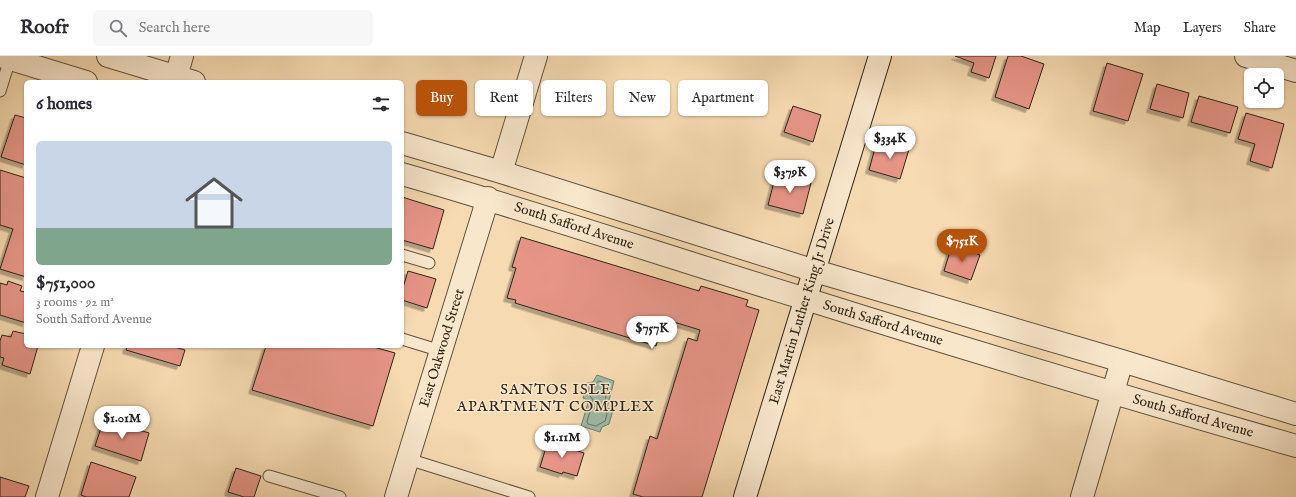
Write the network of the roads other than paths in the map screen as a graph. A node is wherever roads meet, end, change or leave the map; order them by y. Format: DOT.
graph roads {
  1 [pos="108,56"];
  2 [pos="182,56"];
  3 [pos="536,56"];
  4 [pos="880,56"];
  5 [pos="1246,56"];
  6 [pos="5,57"];
  7 [pos="1296,71"];
  8 [pos="185,79"];
  9 [pos="80,80"];
  10 [pos="0,91"];
  11 [pos="404,144"];
  12 [pos="501,172"];
  13 [pos="404,175"];
  14 [pos="488,198"];
  15 [pos="404,256"];
  16 [pos="429,263"];
  17 [pos="815,271"];
  18 [pos="806,300"];
  19 [pos="404,340"];
  20 [pos="92,348"];
  21 [pos="441,351"];
  22 [pos="1122,361"];
  23 [pos="1113,393"];
  24 [pos="1296,414"];
  25 [pos="1296,446"];
  26 [pos="408,458"];
  27 [pos="269,476"];
  28 [pos="47,497"];
  29 [pos="340,497"];
  30 [pos="396,497"];
  31 [pos="528,497"];
  32 [pos="745,497"];
  33 [pos="1082,497"];
  1 -- 8 [label="street"];
  2 -- 8 [label="street"];
  3 -- 12 [label="street"];
  4 -- 17 [label="street, East Martin Luther King Jr Drive"];
  5 -- 7 [label="street"];
  6 -- 9 [label="street"];
  6 -- 10 [label="lane"];
  11 -- 12 [label="street, South Safford Avenue"];
  12 -- 17 [label="street, South Safford Avenue"];
  13 -- 14 [label="street, South Safford Avenue"];
  14 -- 18 [label="street, South Safford Avenue"];
  14 -- 21 [label="street, East Oakwood Street"];
  15 -- 16 [label="lane"];
  17 -- 18 [label="street, East Martin Luther King Jr Drive"];
  17 -- 22 [label="street, South Safford Avenue"];
  18 -- 23 [label="street, South Safford Avenue"];
  18 -- 32 [label="street, East Martin Luther King Jr Drive"];
  19 -- 21 [label="lane"];
  20 -- 28 [label="street"];
  21 -- 26 [label="street, East Oakwood Street"];
  22 -- 23 [label="street"];
  22 -- 24 [label="street, South Safford Avenue"];
  23 -- 25 [label="street, South Safford Avenue"];
  23 -- 33 [label="street"];
  26 -- 30 [label="street, East Oakwood Street"];
  26 -- 31 [label="lane"];
  27 -- 29 [label="lane"];
}
